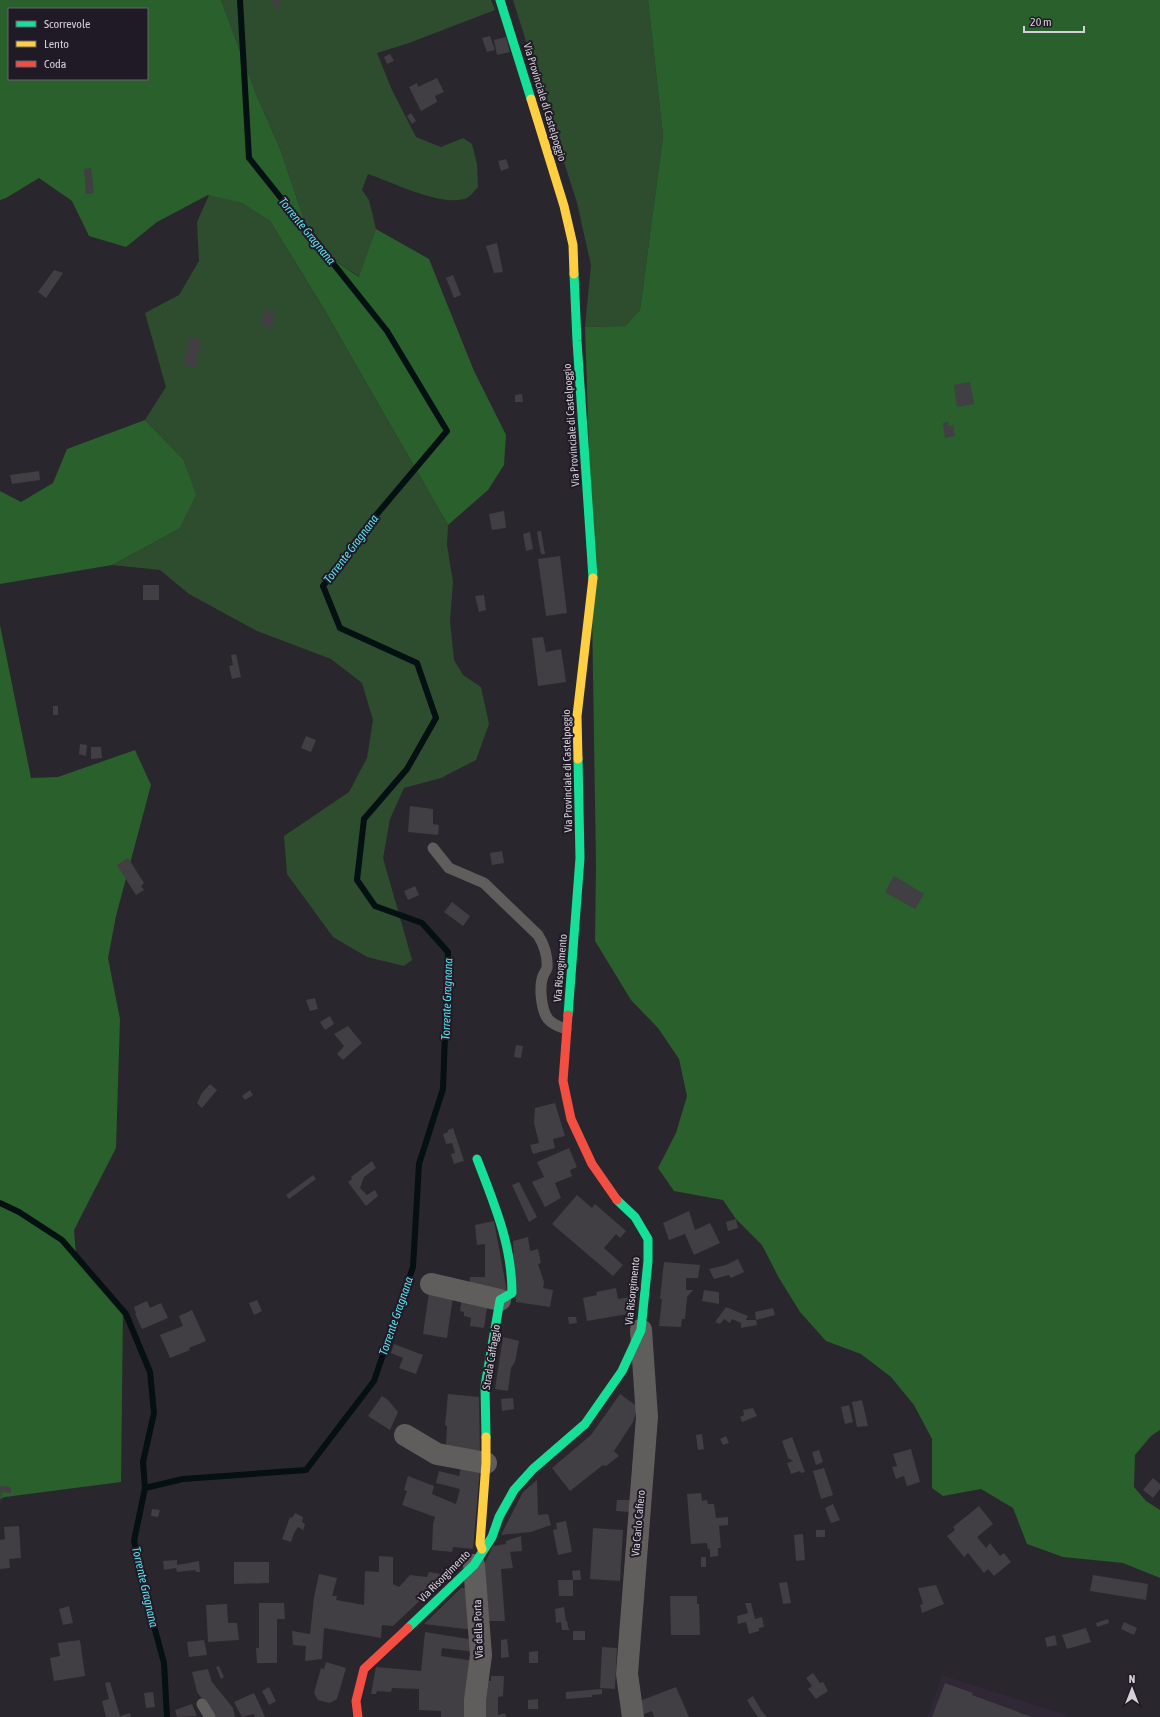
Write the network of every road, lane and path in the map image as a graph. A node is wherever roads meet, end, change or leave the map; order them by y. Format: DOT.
graph roads {
  1 [pos="500,0"];
  2 [pos="433,848"];
  3 [pos="580,858"];
  4 [pos="566,1029"];
  5 [pos="478,1159"];
  6 [pos="431,1284"];
  7 [pos="500,1300"];
  8 [pos="641,1330"];
  9 [pos="405,1435"];
  10 [pos="486,1462"];
  11 [pos="479,1558"];
  12 [pos="202,1704"];
  13 [pos="210,1717"];
  14 [pos="358,1717"];
  15 [pos="475,1717"];
  16 [pos="633,1717"];
  1 -- 3 [label="main road, Via Provinciale di Castelpoggio"];
  2 -- 4 [label="lane"];
  3 -- 4 [label="main road, Via Risorgimento"];
  4 -- 8 [label="main road, Via Risorgimento"];
  5 -- 7 [label="main road"];
  6 -- 7 [label="street"];
  7 -- 10 [label="main road, Strada Caffaggio"];
  8 -- 11 [label="main road, Via Risorgimento"];
  8 -- 16 [label="street, Via Carlo Cafiero"];
  9 -- 10 [label="street"];
  10 -- 11 [label="main road, Strada Caffaggio"];
  11 -- 14 [label="main road, Via Risorgimento"];
  11 -- 15 [label="street, Via della Porta"];
  12 -- 13 [label="lane"];
}
